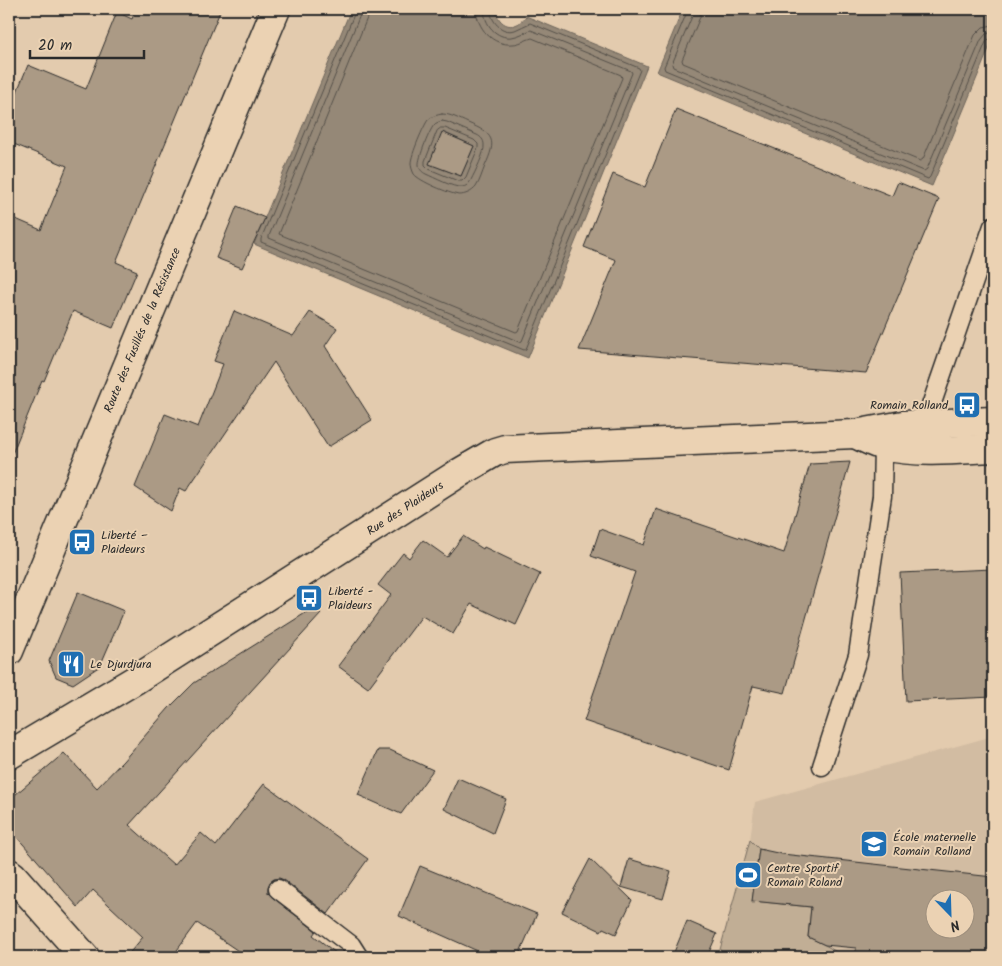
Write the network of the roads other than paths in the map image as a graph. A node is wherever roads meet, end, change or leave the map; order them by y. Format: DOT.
graph roads {
  1 [pos="276,9"];
  2 [pos="993,226"];
  3 [pos="993,421"];
  4 [pos="925,423"];
  5 [pos="855,434"];
  6 [pos="883,446"];
  7 [pos="993,448"];
  8 [pos="9,651"];
  9 [pos="9,755"];
  10 [pos="822,766"];
  11 [pos="9,873"];
  12 [pos="278,889"];
  13 [pos="85,957"];
  14 [pos="358,957"];
  1 -- 8 [label="street, Route des Fusillés de la Résistance"];
  2 -- 4 [label="lane"];
  3 -- 4 [label="street, Rue des Plaideurs"];
  4 -- 5 [label="street, Rue des Plaideurs"];
  5 -- 6 [label="street, Rue des Plaideurs"];
  5 -- 9 [label="street, Rue des Plaideurs"];
  6 -- 7 [label="street, Rue des Plaideurs"];
  6 -- 10 [label="lane"];
  11 -- 13 [label="street"];
  12 -- 14 [label="lane"];
}
